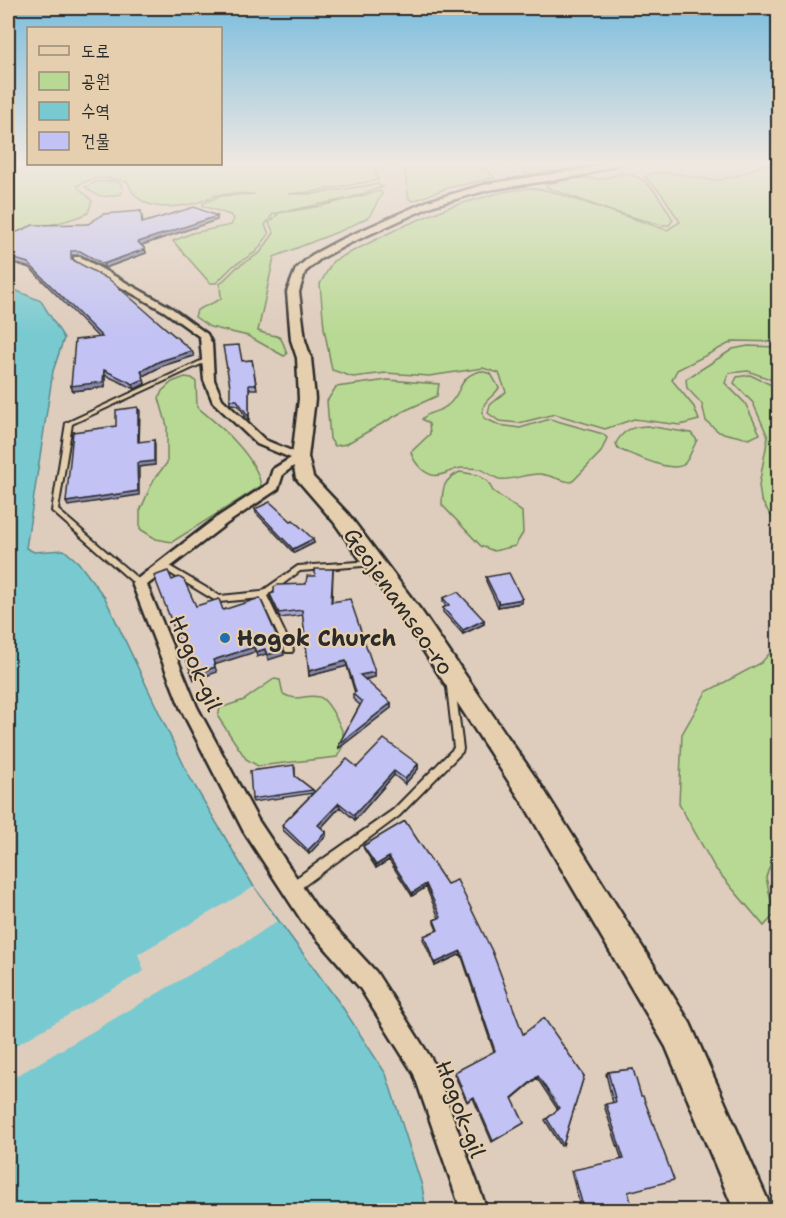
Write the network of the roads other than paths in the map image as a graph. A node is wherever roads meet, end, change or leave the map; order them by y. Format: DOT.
graph roads {
  1 [pos="396,219"];
  2 [pos="76,259"];
  3 [pos="207,360"];
  4 [pos="300,457"];
  5 [pos="374,563"];
  6 [pos="162,565"];
  7 [pos="139,583"];
  8 [pos="263,595"];
  9 [pos="289,650"];
  10 [pos="449,670"];
  11 [pos="292,888"];
  12 [pos="474,1210"];
  13 [pos="753,1210"];
  1 -- 4 [label="main road, Geojenamseo-ro"];
  2 -- 3 [label="street"];
  3 -- 4 [label="street"];
  3 -- 7 [label="lane"];
  4 -- 5 [label="main road, Geojenamseo-ro"];
  4 -- 6 [label="street"];
  5 -- 8 [label="lane"];
  5 -- 10 [label="main road, Geojenamseo-ro"];
  6 -- 7 [label="street"];
  6 -- 8 [label="lane"];
  7 -- 11 [label="street, Hogok-gil"];
  8 -- 9 [label="lane"];
  10 -- 11 [label="lane"];
  10 -- 13 [label="main road, Geojenamseo-ro"];
  11 -- 12 [label="street, Hogok-gil"];
}
